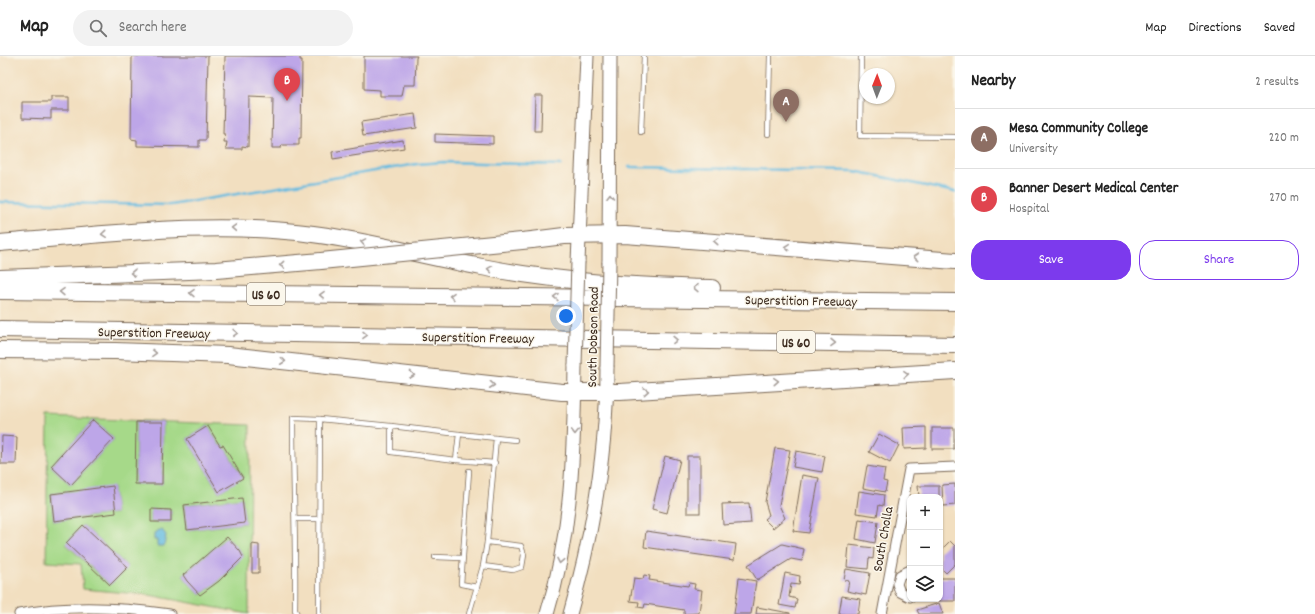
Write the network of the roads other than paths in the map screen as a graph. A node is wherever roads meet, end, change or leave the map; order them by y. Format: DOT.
graph roads {
  1 [pos="587,56"];
  2 [pos="610,56"];
  3 [pos="644,56"];
  4 [pos="770,56"];
  5 [pos="861,56"];
  6 [pos="641,132"];
  7 [pos="768,134"];
  8 [pos="955,137"];
  9 [pos="611,235"];
  10 [pos="579,236"];
  11 [pos="0,243"];
  12 [pos="955,261"];
  13 [pos="0,278"];
  14 [pos="0,291"];
  15 [pos="903,301"];
  16 [pos="955,302"];
  17 [pos="0,330"];
  18 [pos="955,345"];
  19 [pos="0,350"];
  20 [pos="955,371"];
  21 [pos="575,393"];
  22 [pos="607,393"];
  23 [pos="320,419"];
  24 [pos="391,426"];
  25 [pos="459,434"];
  26 [pos="496,438"];
  27 [pos="515,440"];
  28 [pos="456,460"];
  29 [pos="495,462"];
  30 [pos="955,467"];
  31 [pos="469,471"];
  32 [pos="295,519"];
  33 [pos="319,519"];
  34 [pos="487,542"];
  35 [pos="435,557"];
  36 [pos="461,558"];
  37 [pos="483,566"];
  38 [pos="907,572"];
  39 [pos="893,580"];
  40 [pos="477,587"];
  41 [pos="907,596"];
  42 [pos="76,611"];
  43 [pos="19,614"];
  44 [pos="170,614"];
  45 [pos="297,614"];
  46 [pos="319,614"];
  47 [pos="469,614"];
  48 [pos="547,614"];
  49 [pos="570,614"];
  50 [pos="882,614"];
  1 -- 10 [label="main road, South Dobson Road"];
  9 -- 2 [label="main road, South Dobson Road, one-way"];
  3 -- 6 [label="lane"];
  4 -- 7 [label="lane"];
  5 -- 8 [label="lane"];
  9 -- 10 [label="highway"];
  12 -- 9 [label="highway, one-way"];
  9 -- 22 [label="main road, South Dobson Road, bridge"];
  10 -- 13 [label="highway, one-way, bridge"];
  10 -- 21 [label="main road, South Dobson Road, bridge"];
  15 -- 11 [label="highway, one-way"];
  15 -- 14 [label="highway, Superstition Freeway / US 60, one-way"];
  15 -- 16 [label="highway, Superstition Freeway / US 60"];
  17 -- 18 [label="highway, Superstition Freeway / US 60, one-way"];
  19 -- 21 [label="highway, one-way"];
  22 -- 20 [label="highway, one-way"];
  21 -- 22 [label="highway"];
  21 -- 48 [label="main road, South Dobson Road, one-way"];
  22 -- 49 [label="main road, South Dobson Road"];
  23 -- 24 [label="lane"];
  23 -- 32 [label="lane"];
  23 -- 33 [label="lane"];
  24 -- 25 [label="lane"];
  24 -- 28 [label="lane"];
  25 -- 26 [label="lane"];
  25 -- 28 [label="lane"];
  26 -- 27 [label="lane"];
  26 -- 29 [label="lane"];
  28 -- 29 [label="lane"];
  29 -- 34 [label="lane"];
  30 -- 39 [label="street, South Cholla"];
  31 -- 36 [label="lane"];
  32 -- 33 [label="lane"];
  32 -- 45 [label="lane"];
  33 -- 46 [label="lane"];
  34 -- 37 [label="lane"];
  34 -- 37 [label="lane"];
  35 -- 36 [label="lane"];
  36 -- 40 [label="lane"];
  37 -- 40 [label="lane"];
  38 -- 39 [label="street"];
  39 -- 41 [label="street"];
  39 -- 50 [label="street, South Cholla"];
  40 -- 47 [label="lane"];
  42 -- 43 [label="street"];
  42 -- 44 [label="street"];
}
